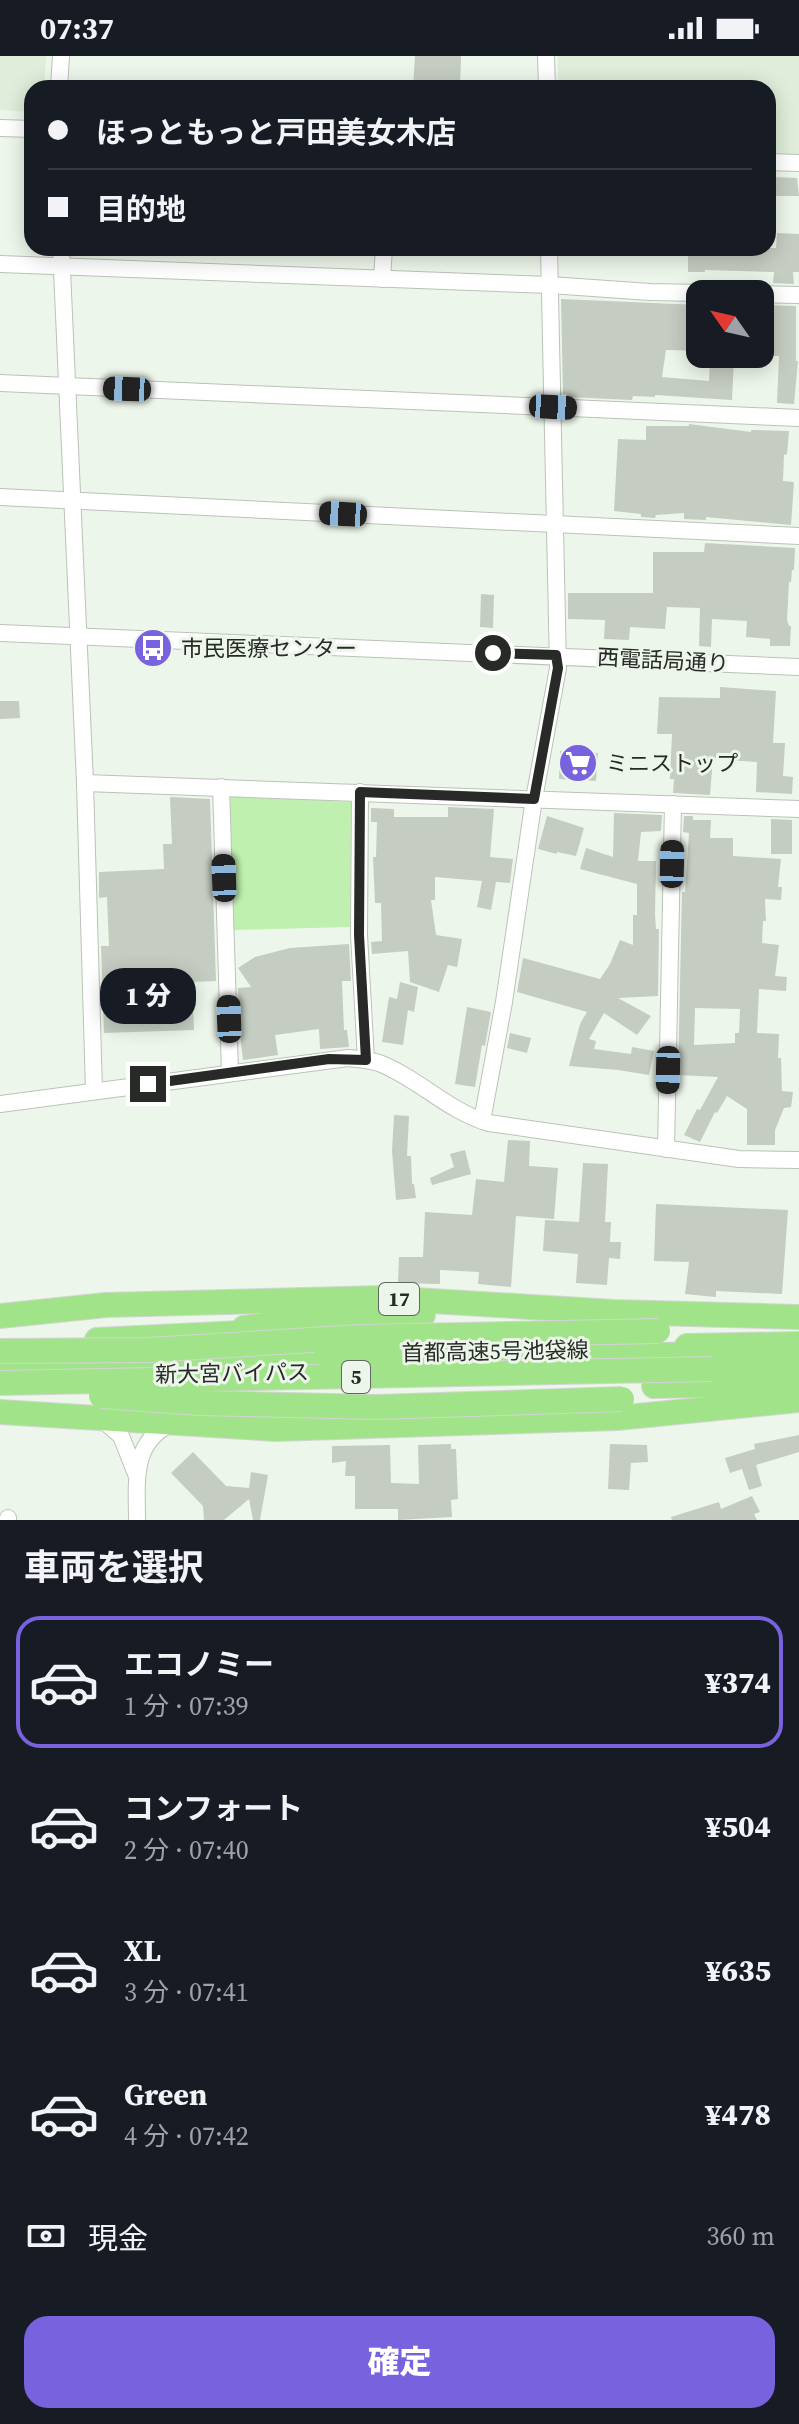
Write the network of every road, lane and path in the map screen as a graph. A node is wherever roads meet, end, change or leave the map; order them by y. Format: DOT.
graph roads {
  1 [pos="61,56"];
  2 [pos="546,56"];
  3 [pos="60,80"];
  4 [pos="547,80"];
  5 [pos="0,128"];
  6 [pos="24,129"];
  7 [pos="776,162"];
  8 [pos="799,163"];
  9 [pos="61,256"];
  10 [pos="383,256"];
  11 [pos="549,256"];
  12 [pos="0,264"];
  13 [pos="61,267"];
  14 [pos="382,279"];
  15 [pos="550,285"];
  16 [pos="799,295"];
  17 [pos="0,383"];
  18 [pos="66,386"];
  19 [pos="553,407"];
  20 [pos="799,418"];
  21 [pos="0,497"];
  22 [pos="71,500"];
  23 [pos="555,525"];
  24 [pos="799,536"];
  25 [pos="0,633"];
  26 [pos="77,636"];
  27 [pos="556,655"];
  28 [pos="799,667"];
  29 [pos="85,783"];
  30 [pos="221,787"];
  31 [pos="360,792"];
  32 [pos="534,799"];
  33 [pos="673,804"];
  34 [pos="799,809"];
  35 [pos="366,1060"];
  36 [pos="230,1072"];
  37 [pos="94,1091"];
  38 [pos="0,1104"];
  39 [pos="482,1121"];
  40 [pos="666,1149"];
  41 [pos="799,1160"];
  42 [pos="614,1312"];
  43 [pos="3,1314"];
  44 [pos="799,1317"];
  45 [pos="310,1325"];
  46 [pos="799,1332"];
  47 [pos="799,1344"];
  48 [pos="0,1349"];
  49 [pos="799,1353"];
  50 [pos="641,1355"];
  51 [pos="799,1361"];
  52 [pos="0,1362"];
  53 [pos="123,1362"];
  54 [pos="799,1368"];
  55 [pos="239,1374"];
  56 [pos="0,1381"];
  57 [pos="799,1383"];
  58 [pos="0,1396"];
  59 [pos="799,1399"];
  60 [pos="100,1407"];
  61 [pos="0,1410"];
  62 [pos="175,1423"];
  63 [pos="136,1475"];
  64 [pos="137,1520"];
  1 -- 3 [label="street"];
  2 -- 4 [label="street"];
  5 -- 6 [label="street"];
  7 -- 8 [label="street"];
  9 -- 13 [label="street"];
  10 -- 14 [label="street"];
  11 -- 15 [label="street"];
  12 -- 13 [label="street"];
  13 -- 14 [label="street"];
  13 -- 18 [label="street"];
  14 -- 15 [label="street"];
  15 -- 16 [label="street"];
  15 -- 19 [label="street"];
  17 -- 18 [label="street"];
  18 -- 19 [label="street"];
  18 -- 22 [label="street"];
  19 -- 20 [label="street"];
  19 -- 23 [label="street"];
  21 -- 22 [label="street"];
  22 -- 23 [label="street"];
  22 -- 26 [label="street"];
  23 -- 24 [label="street"];
  23 -- 27 [label="street"];
  25 -- 26 [label="street, 西電話局通り"];
  26 -- 27 [label="street, 西電話局通り"];
  26 -- 29 [label="street"];
  27 -- 28 [label="street, 西電話局通り"];
  27 -- 32 [label="street"];
  29 -- 30 [label="street"];
  29 -- 37 [label="street"];
  30 -- 31 [label="street"];
  30 -- 36 [label="street"];
  31 -- 32 [label="street"];
  31 -- 35 [label="street"];
  32 -- 33 [label="street"];
  32 -- 39 [label="street"];
  33 -- 34 [label="street"];
  33 -- 40 [label="street"];
  35 -- 36 [label="street"];
  35 -- 39 [label="street"];
  36 -- 37 [label="street"];
  37 -- 38 [label="street"];
  39 -- 40 [label="street"];
  40 -- 41 [label="street"];
  42 -- 43 [label="highway, 17"];
  42 -- 44 [label="highway, 17"];
  42 -- 45 [label="highway"];
  45 -- 48 [label="highway"];
  45 -- 50 [label="highway"];
  46 -- 48 [label="highway, bridge"];
  47 -- 52 [label="highway, 首都高速5号池袋線 / 5, bridge"];
  48 -- 53 [label="highway"];
  49 -- 50 [label="highway, 新大宮バイパス"];
  50 -- 53 [label="highway, 新大宮バイパス"];
  51 -- 55 [label="highway, 新大宮バイパス"];
  52 -- 53 [label="highway, 新大宮バイパス"];
  54 -- 56 [label="highway, 首都高速5号池袋線 / 5, bridge"];
  55 -- 56 [label="highway, 新大宮バイパス"];
  55 -- 61 [label="highway"];
  57 -- 60 [label="highway, bridge"];
  58 -- 60 [label="highway"];
  59 -- 60 [label="highway, bridge"];
  59 -- 62 [label="highway"];
  60 -- 61 [label="highway"];
  60 -- 62 [label="highway"];
  60 -- 63 [label="street"];
  62 -- 63 [label="street"];
  63 -- 64 [label="street"];
}
